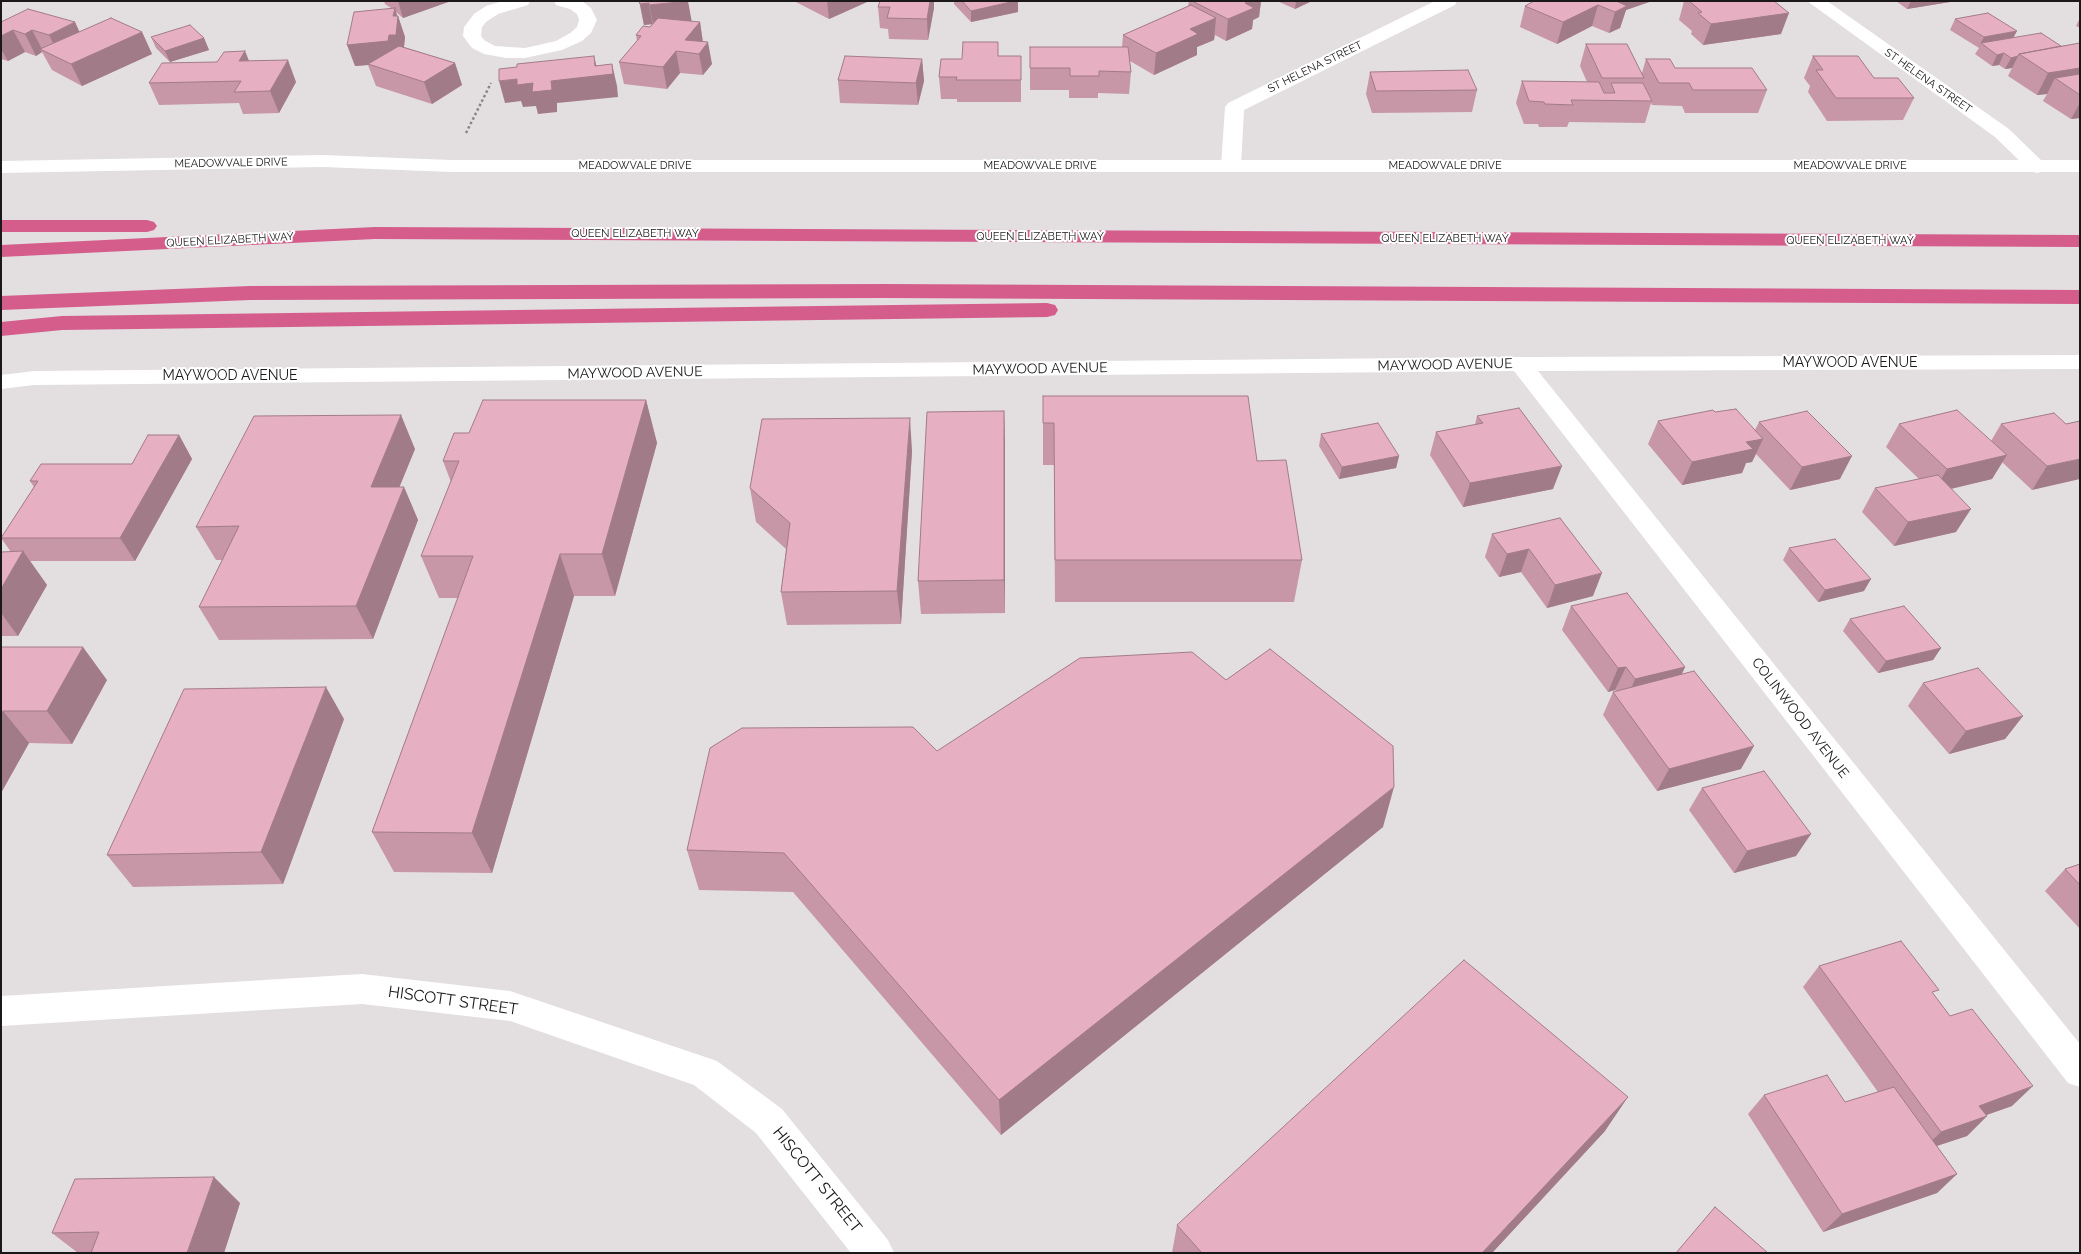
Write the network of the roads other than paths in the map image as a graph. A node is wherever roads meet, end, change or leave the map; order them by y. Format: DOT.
graph roads {
  1 [pos="522,1"];
  2 [pos="562,1"];
  3 [pos="1449,1"];
  4 [pos="1815,1"];
  5 [pos="1231,166"];
  6 [pos="2037,166"];
  7 [pos="2080,166"];
  8 [pos="1,167"];
  9 [pos="1,226"];
  10 [pos="376,233"];
  11 [pos="2080,241"];
  12 [pos="1,251"];
  13 [pos="2013,297"];
  14 [pos="2080,297"];
  15 [pos="1,303"];
  16 [pos="1,329"];
  17 [pos="2080,362"];
  18 [pos="1520,364"];
  19 [pos="1,382"];
  20 [pos="1,1011"];
  21 [pos="2080,1071"];
  22 [pos="875,1253"];
  1 -- 2 [label="street"];
  3 -- 5 [label="street, ST HELENA STREET"];
  4 -- 6 [label="street, ST HELENA STREET"];
  5 -- 6 [label="street, MEADOWVALE DRIVE"];
  5 -- 8 [label="street, MEADOWVALE DRIVE"];
  6 -- 7 [label="street, MEADOWVALE DRIVE"];
  9 -- 10 [label="highway"];
  10 -- 11 [label="highway, QUEEN ELIZABETH WAY"];
  10 -- 12 [label="highway, QUEEN ELIZABETH WAY"];
  13 -- 14 [label="highway"];
  13 -- 15 [label="highway"];
  13 -- 16 [label="highway"];
  17 -- 18 [label="street, MAYWOOD AVENUE"];
  18 -- 19 [label="street, MAYWOOD AVENUE"];
  18 -- 21 [label="street, COLINWOOD AVENUE"];
  20 -- 22 [label="street, HISCOTT STREET"];
}
